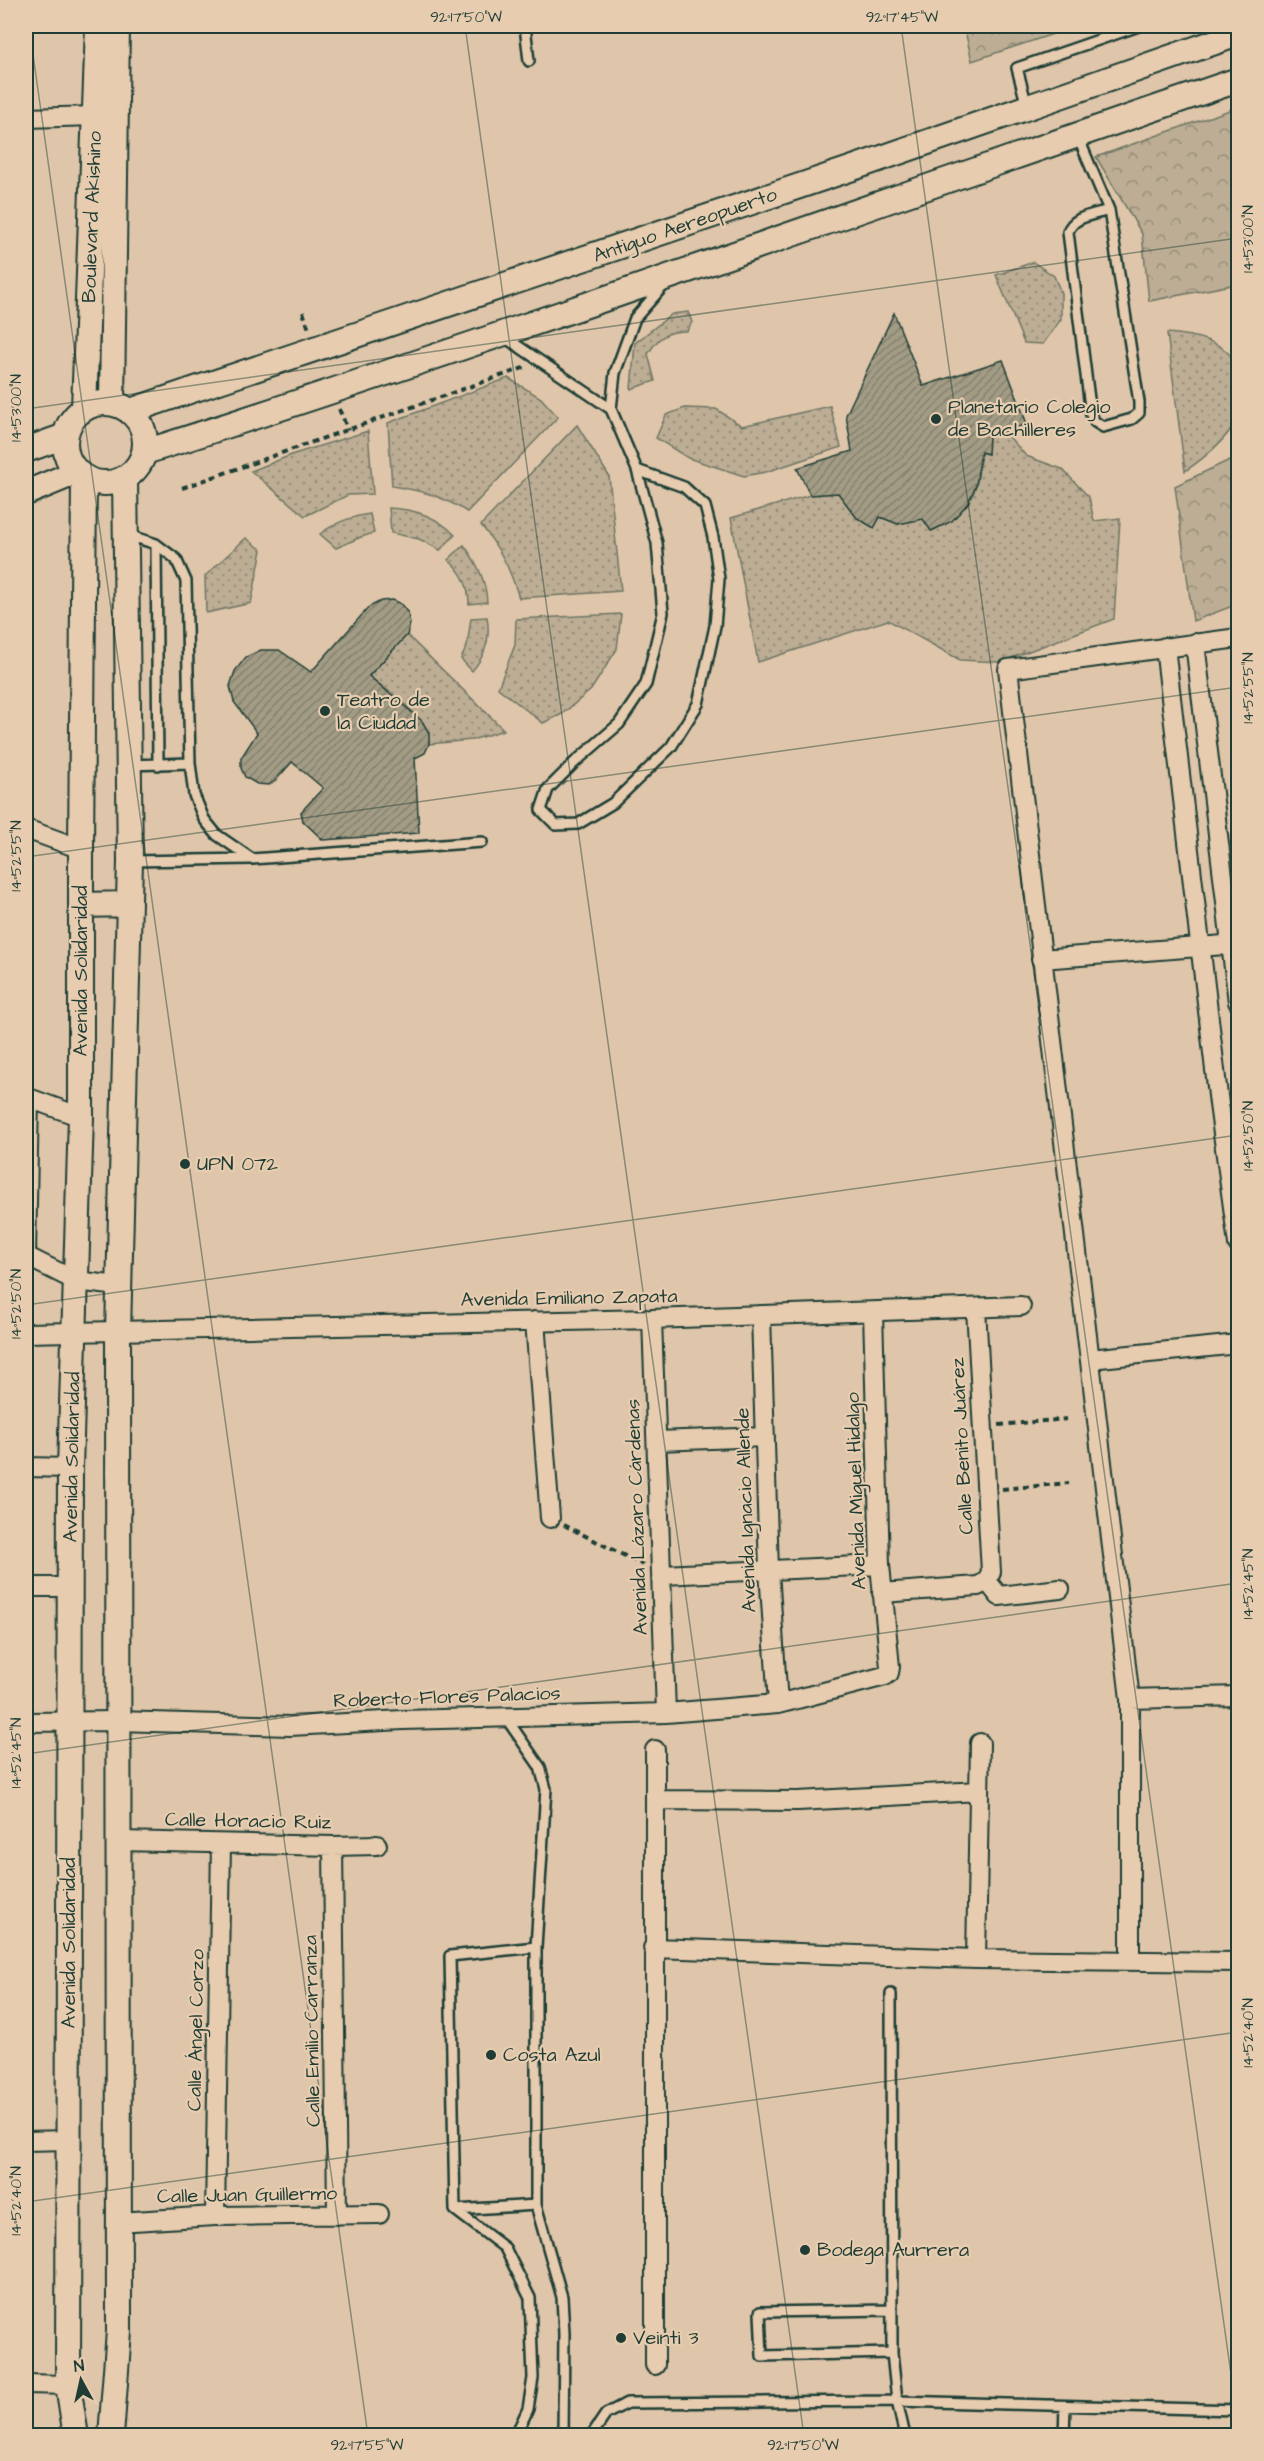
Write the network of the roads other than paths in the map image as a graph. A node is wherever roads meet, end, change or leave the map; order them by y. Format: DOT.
graph roads {
  1 [pos="98,26"];
  2 [pos="117,26"];
  3 [pos="525,26"];
  4 [pos="1139,26"];
  5 [pos="1239,34"];
  6 [pos="529,61"];
  7 [pos="1239,80"];
  8 [pos="1028,108"];
  9 [pos="95,116"];
  10 [pos="26,118"];
  11 [pos="1078,135"];
  12 [pos="853,168"];
  13 [pos="867,206"];
  14 [pos="1109,210"];
  15 [pos="675,273"];
  16 [pos="502,335"];
  17 [pos="121,407"];
  18 [pos="84,409"];
  19 [pos="611,409"];
  20 [pos="65,436"];
  21 [pos="26,450"];
  22 [pos="145,452"];
  23 [pos="637,470"];
  24 [pos="81,475"];
  25 [pos="125,478"];
  26 [pos="26,493"];
  27 [pos="126,534"];
  28 [pos="156,544"];
  29 [pos="1239,638"];
  30 [pos="1196,643"];
  31 [pos="1165,647"];
  32 [pos="190,763"];
  33 [pos="129,765"];
  34 [pos="158,765"];
  35 [pos="26,829"];
  36 [pos="482,842"];
  37 [pos="81,849"];
  38 [pos="252,859"];
  39 [pos="130,861"];
  40 [pos="81,904"];
  41 [pos="129,904"];
  42 [pos="1235,944"];
  43 [pos="1202,947"];
  44 [pos="1041,958"];
  45 [pos="1239,1002"];
  46 [pos="27,1098"];
  47 [pos="81,1117"];
  48 [pos="1239,1244"];
  49 [pos="76,1281"];
  50 [pos="119,1286"];
  51 [pos="1021,1306"];
  52 [pos="976,1308"];
  53 [pos="873,1312"];
  54 [pos="761,1314"];
  55 [pos="652,1319"];
  56 [pos="535,1321"];
  57 [pos="117,1332"];
  58 [pos="26,1333"];
  59 [pos="74,1333"];
  60 [pos="1239,1344"];
  61 [pos="1090,1359"];
  62 [pos="765,1437"];
  63 [pos="657,1441"];
  64 [pos="26,1467"];
  65 [pos="70,1468"];
  66 [pos="550,1518"];
  67 [pos="880,1565"];
  68 [pos="770,1571"];
  69 [pos="662,1575"];
  70 [pos="987,1581"];
  71 [pos="26,1587"];
  72 [pos="70,1587"];
  73 [pos="1060,1589"];
  74 [pos="882,1593"];
  75 [pos="1239,1696"];
  76 [pos="1130,1699"];
  77 [pos="778,1704"];
  78 [pos="666,1713"];
  79 [pos="506,1717"];
  80 [pos="69,1721"];
  81 [pos="117,1721"];
  82 [pos="26,1722"];
  83 [pos="980,1743"];
  84 [pos="655,1750"];
  85 [pos="979,1791"];
  86 [pos="655,1800"];
  87 [pos="119,1841"];
  88 [pos="221,1844"];
  89 [pos="377,1845"];
  90 [pos="333,1846"];
  91 [pos="536,1947"];
  92 [pos="653,1948"];
  93 [pos="976,1959"];
  94 [pos="1130,1961"];
  95 [pos="1239,1962"];
  96 [pos="891,1994"];
  97 [pos="68,2140"];
  98 [pos="26,2141"];
  99 [pos="536,2205"];
  100 [pos="455,2210"];
  101 [pos="379,2214"];
  102 [pos="337,2215"];
  103 [pos="215,2216"];
  104 [pos="117,2222"];
  105 [pos="891,2310"];
  106 [pos="892,2353"];
  107 [pos="655,2365"];
  108 [pos="26,2384"];
  109 [pos="68,2385"];
  110 [pos="897,2401"];
  111 [pos="1065,2406"];
  112 [pos="1239,2410"];
  113 [pos="76,2436"];
  114 [pos="111,2436"];
  115 [pos="512,2436"];
  116 [pos="563,2436"];
  117 [pos="591,2436"];
  118 [pos="905,2436"];
  119 [pos="1064,2436"];
  1 -- 9 [label="main road, Boulevard Akishino"];
  2 -- 17 [label="main road, Boulevard Akishino"];
  3 -- 6 [label="lane"];
  4 -- 8 [label="lane"];
  5 -- 8 [label="main road, Antiguo Aereopuerto"];
  7 -- 11 [label="main road"];
  8 -- 12 [label="main road, Antiguo Aereopuerto"];
  9 -- 10 [label="street"];
  9 -- 18 [label="main road, Boulevard Akishino"];
  11 -- 13 [label="main road"];
  11 -- 14 [label="lane"];
  12 -- 13 [label="main road"];
  12 -- 17 [label="main road, Antiguo Aereopuerto"];
  13 -- 15 [label="main road"];
  14 -- 14 [label="lane"];
  15 -- 16 [label="main road"];
  15 -- 19 [label="lane"];
  16 -- 19 [label="lane"];
  16 -- 22 [label="main road"];
  17 -- 18 [label="main road"];
  17 -- 22 [label="main road"];
  18 -- 20 [label="main road"];
  19 -- 23 [label="lane"];
  20 -- 21 [label="main road"];
  20 -- 24 [label="main road"];
  22 -- 25 [label="main road"];
  23 -- 23 [label="lane"];
  24 -- 25 [label="main road"];
  24 -- 26 [label="main road"];
  24 -- 37 [label="main road, Avenida Solidaridad"];
  25 -- 27 [label="main road"];
  27 -- 28 [label="lane"];
  27 -- 33 [label="main road"];
  28 -- 32 [label="lane"];
  28 -- 34 [label="lane"];
  29 -- 30 [label="street"];
  30 -- 31 [label="street"];
  30 -- 42 [label="street"];
  31 -- 43 [label="street"];
  31 -- 44 [label="street"];
  32 -- 34 [label="lane"];
  32 -- 38 [label="lane"];
  33 -- 34 [label="lane"];
  33 -- 39 [label="main road"];
  35 -- 37 [label="street"];
  36 -- 38 [label="lane"];
  37 -- 40 [label="main road, Avenida Solidaridad"];
  38 -- 39 [label="lane"];
  39 -- 41 [label="main road"];
  40 -- 41 [label="main road"];
  40 -- 47 [label="main road, Avenida Solidaridad"];
  41 -- 50 [label="main road"];
  42 -- 43 [label="street"];
  42 -- 45 [label="street"];
  43 -- 44 [label="street"];
  43 -- 48 [label="street"];
  44 -- 61 [label="street"];
  46 -- 47 [label="street"];
  46 -- 49 [label="street"];
  47 -- 49 [label="main road, Avenida Solidaridad"];
  49 -- 50 [label="street"];
  49 -- 59 [label="main road, Avenida Solidaridad"];
  50 -- 57 [label="main road"];
  51 -- 52 [label="street, Avenida Emiliano Zapata"];
  52 -- 53 [label="street, Avenida Emiliano Zapata"];
  52 -- 70 [label="street, Calle Benito Juárez"];
  53 -- 54 [label="street, Avenida Emiliano Zapata"];
  53 -- 67 [label="street, Avenida Miguel Hidalgo"];
  54 -- 55 [label="street, Avenida Emiliano Zapata"];
  54 -- 62 [label="street, Avenida Ignacio Allende"];
  55 -- 56 [label="street, Avenida Emiliano Zapata"];
  55 -- 63 [label="street, Avenida Lázaro Cárdenas"];
  56 -- 57 [label="street, Avenida Emiliano Zapata"];
  56 -- 66 [label="street"];
  57 -- 59 [label="street, Avenida Emiliano Zapata"];
  57 -- 81 [label="main road"];
  58 -- 59 [label="street, Avenida Emiliano Zapata"];
  59 -- 65 [label="main road, Avenida Solidaridad"];
  60 -- 61 [label="street"];
  61 -- 76 [label="street"];
  62 -- 63 [label="street"];
  62 -- 68 [label="street, Avenida Ignacio Allende"];
  63 -- 69 [label="street, Avenida Lázaro Cárdenas"];
  64 -- 65 [label="street"];
  65 -- 72 [label="main road, Avenida Solidaridad"];
  67 -- 68 [label="street"];
  67 -- 74 [label="street, Avenida Miguel Hidalgo"];
  68 -- 69 [label="street"];
  68 -- 77 [label="street, Avenida Ignacio Allende"];
  69 -- 78 [label="street, Avenida Lázaro Cárdenas"];
  70 -- 73 [label="street"];
  70 -- 74 [label="street"];
  71 -- 72 [label="street"];
  72 -- 80 [label="main road, Avenida Solidaridad"];
  74 -- 77 [label="street, Avenida Miguel Hidalgo"];
  75 -- 76 [label="street"];
  76 -- 94 [label="street"];
  77 -- 78 [label="street, Roberto Flores Palacios"];
  78 -- 79 [label="street, Roberto Flores Palacios"];
  79 -- 81 [label="street, Roberto Flores Palacios"];
  79 -- 91 [label="lane"];
  80 -- 81 [label="street, Roberto Flores Palacios"];
  80 -- 82 [label="street, Roberto Flores Palacios"];
  80 -- 97 [label="main road, Avenida Solidaridad"];
  81 -- 87 [label="main road"];
  83 -- 85 [label="street"];
  84 -- 86 [label="street"];
  85 -- 86 [label="street"];
  85 -- 93 [label="street"];
  86 -- 92 [label="street"];
  87 -- 88 [label="street, Calle Horacio Ruiz"];
  87 -- 104 [label="main road"];
  88 -- 90 [label="street, Calle Horacio Ruiz"];
  88 -- 103 [label="street, Calle Ángel Corzo"];
  89 -- 90 [label="street, Calle Horacio Ruiz"];
  90 -- 102 [label="street, Calle Emilio Carranza"];
  91 -- 99 [label="lane"];
  91 -- 100 [label="lane"];
  92 -- 93 [label="street"];
  92 -- 107 [label="street"];
  93 -- 94 [label="street"];
  94 -- 95 [label="street"];
  96 -- 105 [label="lane"];
  97 -- 98 [label="street"];
  97 -- 109 [label="main road, Avenida Solidaridad"];
  99 -- 100 [label="lane"];
  99 -- 116 [label="lane"];
  100 -- 115 [label="lane"];
  101 -- 102 [label="street, Calle Juan Guillermo"];
  102 -- 103 [label="street, Calle Juan Guillermo"];
  103 -- 104 [label="street, Calle Juan Guillermo"];
  104 -- 114 [label="main road"];
  105 -- 106 [label="lane"];
  105 -- 106 [label="lane"];
  106 -- 110 [label="lane"];
  108 -- 109 [label="street"];
  109 -- 113 [label="main road, Avenida Solidaridad"];
  110 -- 111 [label="lane"];
  110 -- 117 [label="lane"];
  110 -- 118 [label="lane"];
  111 -- 112 [label="lane"];
  111 -- 119 [label="lane"];
}
